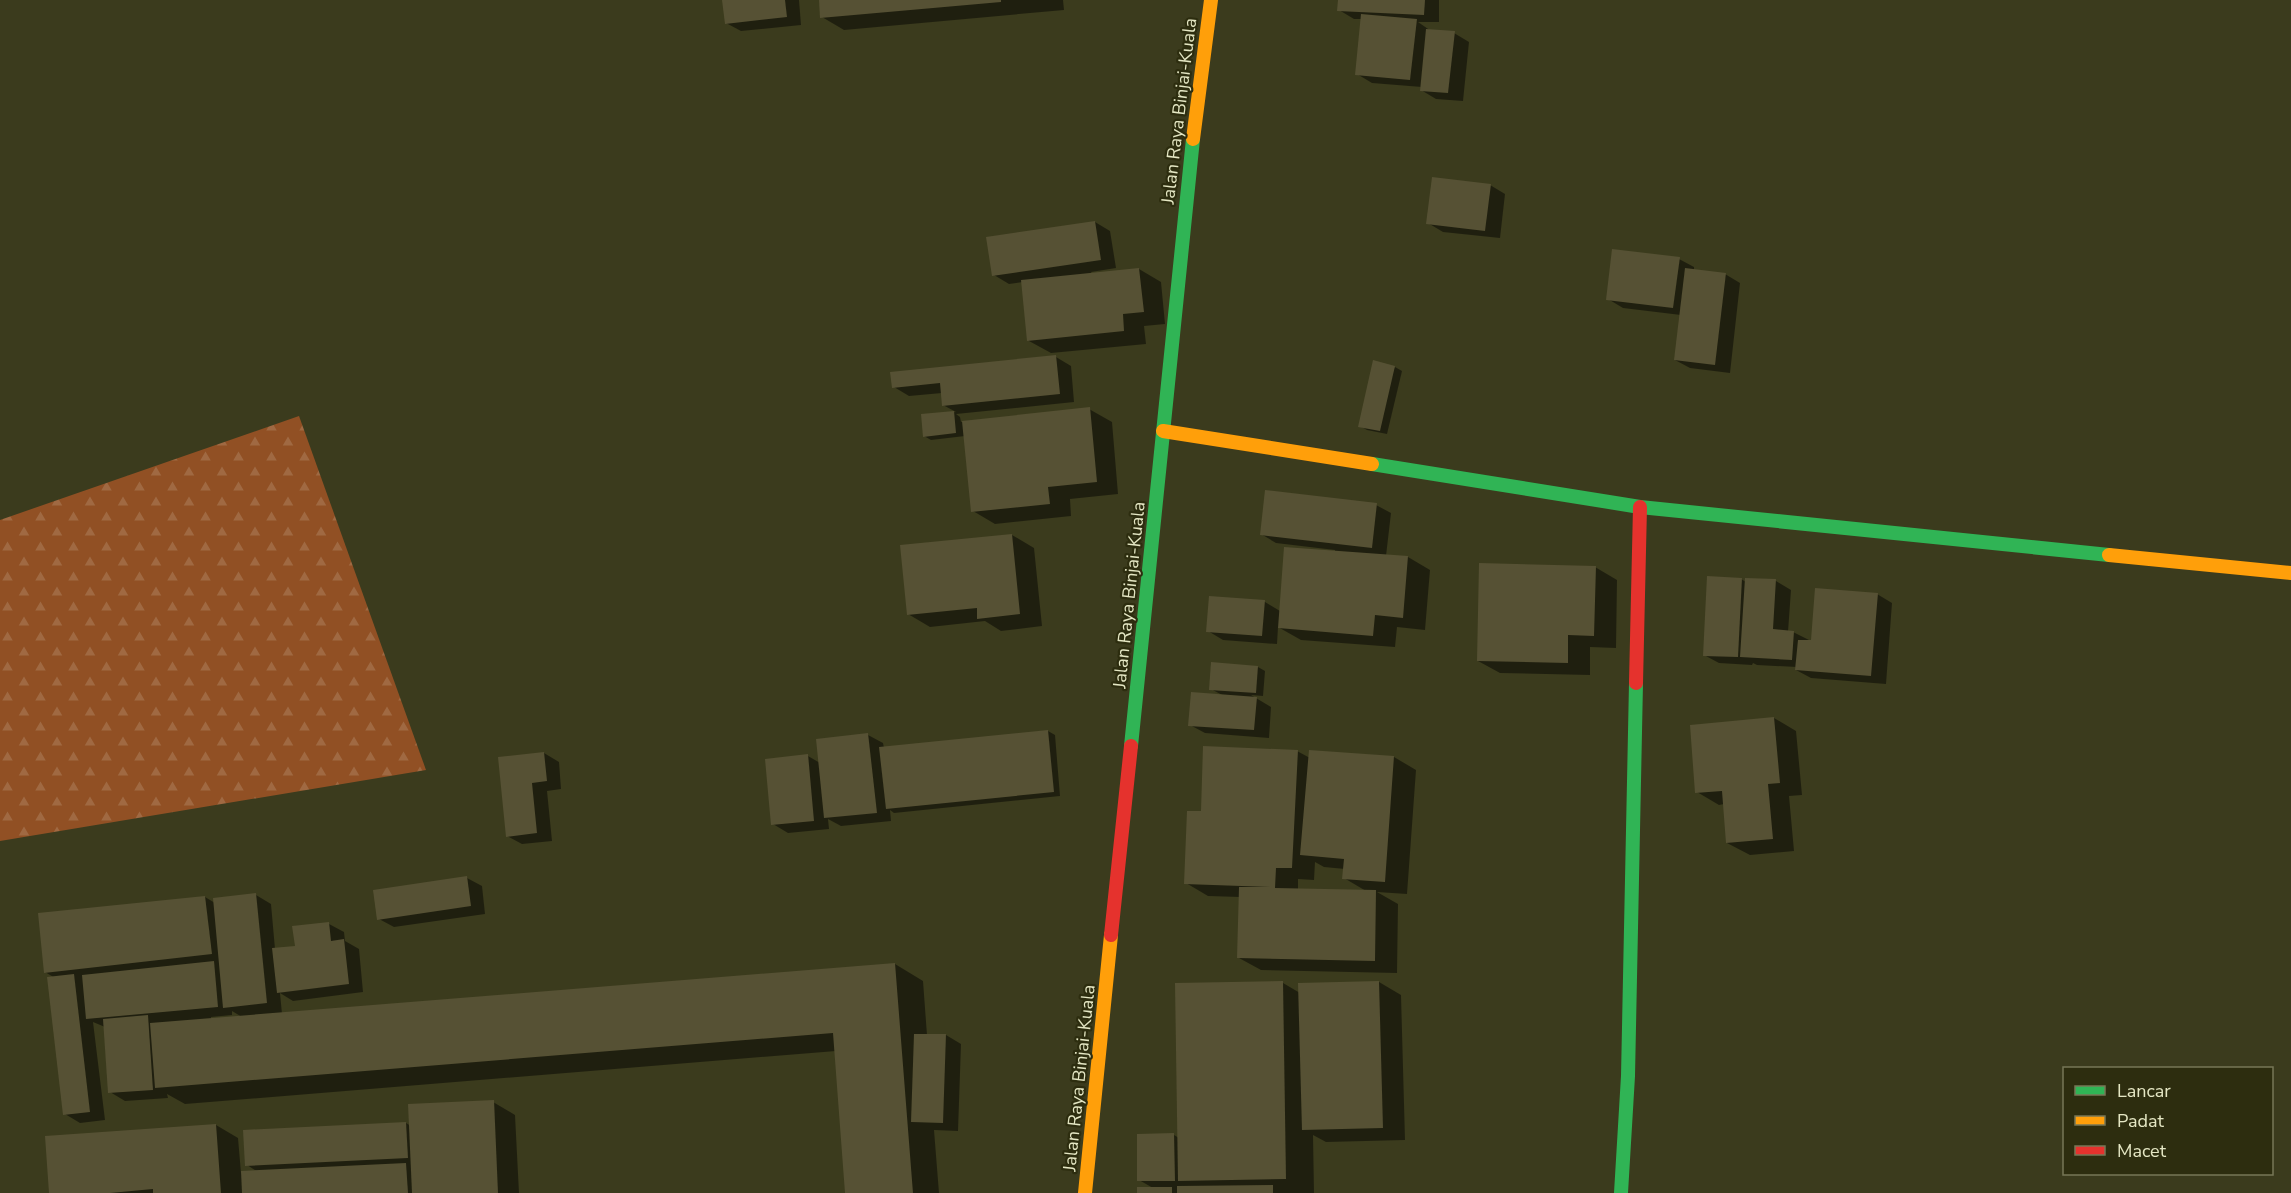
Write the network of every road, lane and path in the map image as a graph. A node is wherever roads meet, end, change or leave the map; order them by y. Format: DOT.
graph roads {
  1 [pos="1211,0"];
  2 [pos="1163,431"];
  3 [pos="1640,507"];
  4 [pos="2291,573"];
  5 [pos="1085,1193"];
  6 [pos="1620,1193"];
  1 -- 2 [label="street, Jalan Raya Binjai-Kuala"];
  2 -- 3 [label="street"];
  2 -- 5 [label="street, Jalan Raya Binjai-Kuala"];
  3 -- 4 [label="street"];
  3 -- 6 [label="street"];
}
